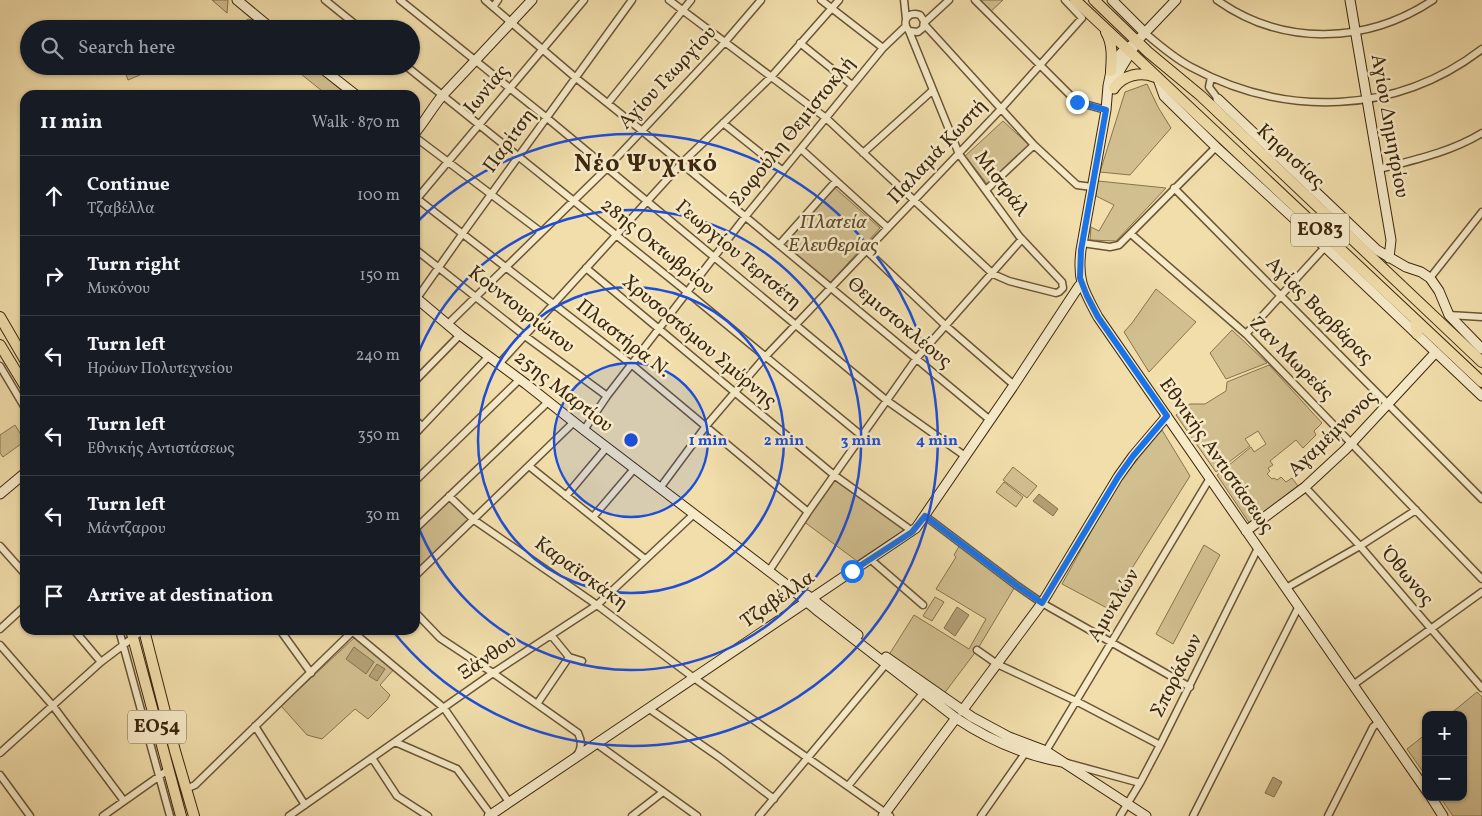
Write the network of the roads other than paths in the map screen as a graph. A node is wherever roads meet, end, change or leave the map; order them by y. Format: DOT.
graph roads {
  1 [pos="237,0"];
  2 [pos="326,0"];
  3 [pos="400,0"];
  4 [pos="485,0"];
  5 [pos="498,0"];
  6 [pos="532,0"];
  7 [pos="584,0"];
  8 [pos="632,0"];
  9 [pos="669,0"];
  10 [pos="691,0"];
  11 [pos="761,0"];
  12 [pos="821,0"];
  13 [pos="839,0"];
  14 [pos="905,0"];
  15 [pos="948,0"];
  16 [pos="975,0"];
  17 [pos="1065,0"];
  18 [pos="1075,0"];
  19 [pos="1094,0"];
  20 [pos="1112,0"];
  21 [pos="1176,0"];
  22 [pos="1217,0"];
  23 [pos="1350,0"];
  24 [pos="1433,0"];
  25 [pos="493,7"];
  26 [pos="831,8"];
  27 [pos="682,11"];
  28 [pos="916,14"];
  29 [pos="261,20"];
  30 [pos="349,20"];
  31 [pos="510,22"];
  32 [pos="924,24"];
  33 [pos="907,25"];
  34 [pos="1104,29"];
  35 [pos="1355,32"];
  36 [pos="1145,33"];
  37 [pos="1137,41"];
  38 [pos="724,42"];
  39 [pos="800,43"];
  40 [pos="883,48"];
  41 [pos="542,49"];
  42 [pos="1482,49"];
  43 [pos="1128,51"];
  44 [pos="474,60"];
  45 [pos="1040,65"];
  46 [pos="1111,71"];
  47 [pos="330,75"];
  48 [pos="417,75"];
  49 [pos="770,76"];
  50 [pos="1211,77"];
  51 [pos="576,78"];
  52 [pos="1158,79"];
  53 [pos="852,86"];
  54 [pos="1114,88"];
  55 [pos="510,89"];
  56 [pos="350,90"];
  57 [pos="933,90"];
  58 [pos="442,96"];
  59 [pos="1201,96"];
  60 [pos="1218,99"];
  61 [pos="1366,99"];
  62 [pos="608,104"];
  63 [pos="430,110"];
  64 [pos="1000,110"];
  65 [pos="1106,110"];
  66 [pos="420,118"];
  67 [pos="547,118"];
  68 [pos="826,118"];
  69 [pos="723,123"];
  70 [pos="479,126"];
  71 [pos="420,127"];
  72 [pos="641,130"];
  73 [pos="1482,133"];
  74 [pos="420,139"];
  75 [pos="1034,146"];
  76 [pos="1216,147"];
  77 [pos="801,149"];
  78 [pos="863,153"];
  79 [pos="959,154"];
  80 [pos="519,157"];
  81 [pos="449,163"];
  82 [pos="681,164"];
  83 [pos="607,168"];
  84 [pos="1379,169"];
  85 [pos="783,171"];
  86 [pos="836,181"];
  87 [pos="1092,187"];
  88 [pos="1174,188"];
  89 [pos="1262,188"];
  90 [pos="986,190"];
  91 [pos="1280,192"];
  92 [pos="491,194"];
  93 [pos="420,195"];
  94 [pos="574,200"];
  95 [pos="915,200"];
  96 [pos="648,201"];
  97 [pos="420,202"];
  98 [pos="1482,212"];
  99 [pos="745,217"];
  100 [pos="888,228"];
  101 [pos="542,232"];
  102 [pos="463,233"];
  103 [pos="1131,234"];
  104 [pos="616,235"];
  105 [pos="1360,235"];
  106 [pos="1022,239"];
  107 [pos="1082,243"];
  108 [pos="779,245"];
  109 [pos="1327,249"];
  110 [pos="1363,249"];
  111 [pos="867,251"];
  112 [pos="1343,252"];
  113 [pos="420,253"];
  114 [pos="714,257"];
  115 [pos="1389,258"];
  116 [pos="506,267"];
  117 [pos="439,268"];
  118 [pos="586,268"];
  119 [pos="993,274"];
  120 [pos="1430,278"];
  121 [pos="1082,284"];
  122 [pos="831,288"];
  123 [pos="687,292"];
  124 [pos="420,294"];
  125 [pos="476,296"];
  126 [pos="1281,297"];
  127 [pos="420,302"];
  128 [pos="554,305"];
  129 [pos="1449,315"];
  130 [pos="0,317"];
  131 [pos="1482,317"];
  132 [pos="1414,319"];
  133 [pos="797,324"];
  134 [pos="447,325"];
  135 [pos="946,326"];
  136 [pos="658,329"];
  137 [pos="1246,334"];
  138 [pos="1417,334"];
  139 [pos="460,335"];
  140 [pos="525,336"];
  141 [pos="1464,339"];
  142 [pos="0,345"];
  143 [pos="1482,349"];
  144 [pos="20,351"];
  145 [pos="1436,352"];
  146 [pos="490,356"];
  147 [pos="765,357"];
  148 [pos="916,359"];
  149 [pos="1482,362"];
  150 [pos="499,364"];
  151 [pos="631,364"];
  152 [pos="0,366"];
  153 [pos="420,376"];
  154 [pos="20,378"];
  155 [pos="520,379"];
  156 [pos="1482,382"];
  157 [pos="1014,385"];
  158 [pos="734,393"];
  159 [pos="607,396"];
  160 [pos="1482,396"];
  161 [pos="20,400"];
  162 [pos="886,400"];
  163 [pos="548,402"];
  164 [pos="1389,404"];
  165 [pos="1167,416"];
  166 [pos="990,420"];
  167 [pos="574,422"];
  168 [pos="422,426"];
  169 [pos="706,426"];
  170 [pos="420,428"];
  171 [pos="584,430"];
  172 [pos="862,436"];
  173 [pos="1352,444"];
  174 [pos="607,448"];
  175 [pos="965,456"];
  176 [pos="529,466"];
  177 [pos="634,468"];
  178 [pos="834,475"];
  179 [pos="420,476"];
  180 [pos="20,477"];
  181 [pos="1210,478"];
  182 [pos="660,488"];
  183 [pos="1305,488"];
  184 [pos="0,494"];
  185 [pos="450,496"];
  186 [pos="566,496"];
  187 [pos="1482,499"];
  188 [pos="1416,510"];
  189 [pos="808,512"];
  190 [pos="694,514"];
  191 [pos="925,516"];
  192 [pos="593,517"];
  193 [pos="474,520"];
  194 [pos="420,524"];
  195 [pos="1246,530"];
  196 [pos="912,532"];
  197 [pos="0,546"];
  198 [pos="1360,546"];
  199 [pos="1258,548"];
  200 [pos="645,559"];
  201 [pos="870,559"];
  202 [pos="20,568"];
  203 [pos="420,571"];
  204 [pos="769,571"];
  205 [pos="1482,579"];
  206 [pos="1286,588"];
  207 [pos="1482,592"];
  208 [pos="808,600"];
  209 [pos="1042,603"];
  210 [pos="597,604"];
  211 [pos="923,605"];
  212 [pos="1298,606"];
  213 [pos="20,611"];
  214 [pos="420,617"];
  215 [pos="0,629"];
  216 [pos="1430,629"];
  217 [pos="78,635"];
  218 [pos="120,635"];
  219 [pos="131,635"];
  220 [pos="132,635"];
  221 [pos="145,635"];
  222 [pos="284,635"];
  223 [pos="349,635"];
  224 [pos="358,635"];
  225 [pos="551,635"];
  226 [pos="1111,643"];
  227 [pos="0,645"];
  228 [pos="123,645"];
  229 [pos="977,650"];
  230 [pos="569,657"];
  231 [pos="582,661"];
  232 [pos="101,662"];
  233 [pos="886,664"];
  234 [pos="997,664"];
  235 [pos="311,673"];
  236 [pos="493,673"];
  237 [pos="694,678"];
  238 [pos="1353,685"];
  239 [pos="1190,687"];
  240 [pos="1482,688"];
  241 [pos="924,692"];
  242 [pos="1076,701"];
  243 [pos="537,704"];
  244 [pos="53,706"];
  245 [pos="444,708"];
  246 [pos="648,708"];
  247 [pos="959,714"];
  248 [pos="1378,722"];
  249 [pos="256,726"];
  250 [pos="395,742"];
  251 [pos="597,744"];
  252 [pos="1160,745"];
  253 [pos="1028,749"];
  254 [pos="1046,751"];
  255 [pos="0,753"];
  256 [pos="808,757"];
  257 [pos="372,758"];
  258 [pos="575,758"];
  259 [pos="1062,762"];
  260 [pos="168,770"];
  261 [pos="0,776"];
  262 [pos="158,776"];
  263 [pos="1140,784"];
  264 [pos="1422,784"];
  265 [pos="848,786"];
  266 [pos="186,789"];
  267 [pos="663,792"];
  268 [pos="774,799"];
  269 [pos="124,801"];
  270 [pos="1433,801"];
  271 [pos="509,802"];
  272 [pos="1128,804"];
  273 [pos="305,805"];
  274 [pos="983,814"];
  275 [pos="490,815"];
  276 [pos="886,815"];
  277 [pos="30,816"];
  278 [pos="103,816"];
  279 [pos="170,816"];
  280 [pos="181,816"];
  281 [pos="194,816"];
  282 [pos="289,816"];
  283 [pos="428,816"];
  284 [pos="632,816"];
  285 [pos="697,816"];
  286 [pos="760,816"];
  287 [pos="992,816"];
  288 [pos="1120,816"];
  289 [pos="1146,816"];
  290 [pos="1193,816"];
  291 [pos="1328,816"];
  292 [pos="1444,816"];
  1 -- 29 [label="street"];
  2 -- 30 [label="street"];
  3 -- 44 [label="street, Γεωργίου Τερτσέτη"];
  4 -- 25 [label="street, Θεμιστοκλέους"];
  5 -- 25 [label="street"];
  6 -- 31 [label="street"];
  7 -- 41 [label="street, Ιωνίας"];
  8 -- 51 [label="street, Παρίτση"];
  9 -- 27 [label="street"];
  10 -- 27 [label="street"];
  11 -- 38 [label="street, Αγίου Γεωργίου"];
  12 -- 26 [label="street"];
  13 -- 26 [label="street"];
  14 -- 28 [label="street"];
  14 -- 33 [label="street, Μιστράλ"];
  15 -- 32 [label="street"];
  16 -- 45 [label="street"];
  17 -- 45 [label="street, Παλαμά Κωστή"];
  18 -- 34 [label="main road, Κηφισίας / ΕΟ83"];
  19 -- 37 [label="main road, Κηφισίας / ΕΟ83"];
  20 -- 36 [label="street"];
  21 -- 36 [label="street, Εθνικής Αντιστάσεως"];
  22 -- 35 [label="street"];
  23 -- 35 [label="street, Αγίου Δημητρίου"];
  24 -- 35 [label="street"];
  25 -- 31 [label="street, Θεμιστοκλέους"];
  26 -- 39 [label="street"];
  26 -- 40 [label="street"];
  27 -- 38 [label="street"];
  27 -- 62 [label="street"];
  28 -- 32 [label="street"];
  28 -- 33 [label="street"];
  31 -- 41 [label="street, Θεμιστοκλέους"];
  31 -- 44 [label="street"];
  32 -- 33 [label="street"];
  32 -- 64 [label="street"];
  33 -- 40 [label="street, Σοφούλη Θεμιστοκλή"];
  33 -- 57 [label="street, Μιστράλ"];
  34 -- 43 [label="main road, Κηφισίας / ΕΟ83"];
  34 -- 46 [label="main road"];
  35 -- 61 [label="street, Αγίου Δημητρίου"];
  36 -- 37 [label="street, Εθνικής Αντιστάσεως"];
  36 -- 50 [label="street"];
  37 -- 43 [label="street, Εθνικής Αντιστάσεως"];
  37 -- 59 [label="main road, Κηφισίας / ΕΟ83"];
  38 -- 49 [label="street"];
  38 -- 72 [label="street, Αγίου Γεωργίου"];
  39 -- 49 [label="street"];
  39 -- 53 [label="street"];
  40 -- 53 [label="street, Σοφούλη Θεμιστοκλή"];
  41 -- 51 [label="street, Θεμιστοκλέους"];
  41 -- 55 [label="street, Ιωνίας"];
  42 -- 61 [label="street"];
  43 -- 46 [label="street, Εθνικής Αντιστάσεως"];
  43 -- 52 [label="main road, Κηφισίας / ΕΟ83"];
  43 -- 54 [label="street, Εθνικής Αντιστάσεως"];
  44 -- 55 [label="street, Γεωργίου Τερτσέτη"];
  44 -- 58 [label="street"];
  45 -- 64 [label="street, Παλαμά Κωστή"];
  45 -- 65 [label="street"];
  46 -- 65 [label="street, Εθνικής Αντιστάσεως"];
  47 -- 56 [label="street"];
  48 -- 58 [label="street, 28ης Οκτωβρίου"];
  49 -- 68 [label="street"];
  49 -- 69 [label="street"];
  50 -- 60 [label="street"];
  50 -- 61 [label="street"];
  51 -- 62 [label="street, Θεμιστοκλέους"];
  51 -- 67 [label="street, Παρίτση"];
  52 -- 54 [label="main road"];
  52 -- 76 [label="street, Κηφισίας"];
  52 -- 91 [label="main road, Κηφισίας / ΕΟ83"];
  53 -- 68 [label="street, Σοφούλη Θεμιστοκλή"];
  54 -- 65 [label="street, Εθνικής Αντιστάσεως"];
  55 -- 67 [label="street, Γεωργίου Τερτσέτη"];
  55 -- 70 [label="street, Ιωνίας"];
  57 -- 78 [label="street"];
  57 -- 79 [label="street, Μιστράλ"];
  58 -- 63 [label="street"];
  58 -- 70 [label="street, 28ης Οκτωβρίου"];
  59 -- 60 [label="main road"];
  59 -- 110 [label="main road, Κηφισίας / ΕΟ83"];
  60 -- 105 [label="street"];
  61 -- 84 [label="street, Αγίου Δημητρίου"];
  62 -- 72 [label="street, Θεμιστοκλέους"];
  63 -- 66 [label="street"];
  63 -- 71 [label="street"];
  64 -- 75 [label="street"];
  64 -- 79 [label="street, Παλαμά Κωστή"];
  65 -- 87 [label="street, Εθνικής Αντιστάσεως"];
  67 -- 80 [label="street, Παρίτση"];
  67 -- 83 [label="street, Γεωργίου Τερτσέτη"];
  68 -- 77 [label="street, Σοφούλη Θεμιστοκλή"];
  68 -- 78 [label="street"];
  69 -- 82 [label="street"];
  69 -- 85 [label="street"];
  70 -- 80 [label="street, 28ης Οκτωβρίου"];
  70 -- 81 [label="street, Ιωνίας"];
  72 -- 82 [label="street, Θεμιστοκλέους"];
  72 -- 83 [label="street, Αγίου Γεωργίου"];
  73 -- 84 [label="street"];
  74 -- 81 [label="street"];
  75 -- 87 [label="street"];
  75 -- 90 [label="street"];
  76 -- 88 [label="street"];
  76 -- 89 [label="street, Κηφισίας"];
  77 -- 85 [label="street, Σοφούλη Θεμιστοκλή"];
  77 -- 86 [label="street"];
  78 -- 95 [label="street"];
  79 -- 90 [label="street, Μιστράλ"];
  79 -- 95 [label="street, Παλαμά Κωστή"];
  80 -- 92 [label="street, Παρίτση"];
  80 -- 94 [label="street, 28ης Οκτωβρίου"];
  81 -- 92 [label="street"];
  81 -- 93 [label="street, Ιωνίας"];
  82 -- 96 [label="street"];
  82 -- 99 [label="street, Θεμιστοκλέους"];
  83 -- 94 [label="street, Αγίου Γεωργίου"];
  83 -- 96 [label="street, Γεωργίου Τερτσέτη"];
  84 -- 115 [label="street, Αγίου Δημητρίου"];
  85 -- 99 [label="street, Σοφούλη Θεμιστοκλή"];
  86 -- 100 [label="street"];
  86 -- 108 [label="street"];
  87 -- 107 [label="street, Εθνικής Αντιστάσεως"];
  88 -- 103 [label="street"];
  88 -- 126 [label="street, Αγίας Βαρβάρας"];
  89 -- 91 [label="main road"];
  89 -- 109 [label="street, Κηφισίας"];
  90 -- 106 [label="street, Μιστράλ"];
  91 -- 112 [label="main road, Κηφισίας / ΕΟ83"];
  92 -- 101 [label="street"];
  92 -- 102 [label="street, Παρίτση"];
  94 -- 101 [label="street, Αγίου Γεωργίου"];
  94 -- 104 [label="street, 28ης Οκτωβρίου"];
  95 -- 100 [label="street, Παλαμά Κωστή"];
  95 -- 119 [label="street"];
  96 -- 104 [label="street"];
  96 -- 114 [label="street, Γεωργίου Τερτσέτη"];
  97 -- 102 [label="street, Πλαστήρα Ν."];
  98 -- 120 [label="street"];
  99 -- 108 [label="street, Θεμιστοκλέους"];
  99 -- 114 [label="street, Σοφούλη Θεμιστοκλή"];
  100 -- 111 [label="street, Παλαμά Κωστή"];
  101 -- 116 [label="street, Αγίου Γεωργίου"];
  102 -- 116 [label="street, Πλαστήρα Ν."];
  102 -- 117 [label="street, Παρίτση"];
  103 -- 107 [label="street"];
  103 -- 137 [label="street, Ζαν Μωρεάς"];
  104 -- 118 [label="street"];
  104 -- 123 [label="street, 28ης Οκτωβρίου"];
  105 -- 110 [label="main road"];
  105 -- 115 [label="street"];
  106 -- 119 [label="street"];
  106 -- 119 [label="street, Μιστράλ"];
  107 -- 121 [label="street, Εθνικής Αντιστάσεως"];
  108 -- 122 [label="street, Θεμιστοκλέους"];
  109 -- 112 [label="main road"];
  109 -- 126 [label="street"];
  109 -- 138 [label="street, Κηφισίας"];
  110 -- 141 [label="main road, Κηφισίας / ΕΟ83"];
  111 -- 122 [label="street, Παλαμά Κωστή"];
  111 -- 135 [label="street"];
  112 -- 132 [label="main road, Κηφισίας / ΕΟ83"];
  113 -- 117 [label="street, Κουντουριώτου"];
  114 -- 123 [label="street, Σοφούλη Θεμιστοκλή"];
  114 -- 133 [label="street, Γεωργίου Τερτσέτη"];
  115 -- 120 [label="street"];
  116 -- 125 [label="street, Αγίου Γεωργίου"];
  116 -- 128 [label="street, Πλαστήρα Ν."];
  117 -- 124 [label="street, Παρίτση"];
  117 -- 125 [label="street, Κουντουριώτου"];
  118 -- 128 [label="street"];
  118 -- 136 [label="street, Χρυσοστόμου Σμύρνης"];
  119 -- 135 [label="street"];
  120 -- 129 [label="street"];
  121 -- 157 [label="street, Τζαβέλλα"];
  121 -- 165 [label="street, Εθνικής Αντιστάσεως"];
  122 -- 133 [label="street, Παλαμά Κωστή"];
  122 -- 148 [label="street, Θεμιστοκλέους"];
  123 -- 136 [label="street, Σοφούλη Θεμιστοκλή"];
  123 -- 147 [label="street, 28ης Οκτωβρίου"];
  125 -- 134 [label="street, Αγίου Γεωργίου"];
  125 -- 140 [label="street, Κουντουριώτου"];
  126 -- 137 [label="street"];
  126 -- 164 [label="street, Αγίας Βαρβάρας"];
  127 -- 134 [label="street, 25ης Μαρτίου"];
  128 -- 140 [label="street"];
  128 -- 151 [label="street, Πλαστήρα Ν."];
  129 -- 131 [label="street"];
  129 -- 141 [label="street"];
  130 -- 144 [label="main road"];
  132 -- 138 [label="main road"];
  132 -- 156 [label="main road, Κηφισίας / ΕΟ83"];
  133 -- 147 [label="street, Παλαμά Κωστή"];
  133 -- 162 [label="street, Γεωργίου Τερτσέτη"];
  134 -- 139 [label="street, 25ης Μαρτίου"];
  135 -- 148 [label="street"];
  135 -- 157 [label="street"];
  136 -- 151 [label="street, Σοφούλη Θεμιστοκλή"];
  136 -- 158 [label="street, Χρυσοστόμου Σμύρνης"];
  137 -- 173 [label="street, Ζαν Μωρεάς"];
  138 -- 145 [label="street, Κηφισίας"];
  139 -- 146 [label="street, 25ης Μαρτίου"];
  139 -- 153 [label="street"];
  140 -- 150 [label="street"];
  140 -- 159 [label="street, Κουντουριώτου"];
  141 -- 143 [label="street"];
  141 -- 149 [label="main road, Κηφισίας / ΕΟ83"];
  142 -- 154 [label="main road"];
  145 -- 160 [label="street, Κηφισίας"];
  145 -- 164 [label="street, Αγαμέμνονος"];
  146 -- 150 [label="street, 25ης Μαρτίου"];
  146 -- 168 [label="street"];
  147 -- 158 [label="street, Παλαμά Κωστή"];
  147 -- 172 [label="street, 28ης Οκτωβρίου"];
  148 -- 162 [label="street"];
  148 -- 166 [label="street, Θεμιστοκλέους"];
  150 -- 155 [label="street, 25ης Μαρτίου"];
  151 -- 159 [label="street, Σοφούλη Θεμιστοκλή"];
  151 -- 169 [label="street, Πλαστήρα Ν."];
  152 -- 161 [label="street"];
  155 -- 163 [label="street, 25ης Μαρτίου"];
  155 -- 179 [label="street"];
  157 -- 166 [label="street, Τζαβέλλα"];
  158 -- 169 [label="street, Παλαμά Κωστή"];
  158 -- 178 [label="street, Χρυσοστόμου Σμύρνης"];
  159 -- 171 [label="street, Σοφούλη Θεμιστοκλή"];
  162 -- 172 [label="street"];
  162 -- 175 [label="street, Γεωργίου Τερτσέτη"];
  163 -- 167 [label="street, 25ης Μαρτίου"];
  163 -- 185 [label="street"];
  164 -- 173 [label="street, Αγαμέμνονος"];
  164 -- 187 [label="street, Αγίας Βαρβάρας"];
  165 -- 181 [label="street, Εθνικής Αντιστάσεως"];
  165 -- 209 [label="street"];
  166 -- 175 [label="street, Τζαβέλλα"];
  167 -- 171 [label="street, 25ης Μαρτίου"];
  167 -- 176 [label="street"];
  168 -- 170 [label="street"];
  169 -- 182 [label="street, Παλαμά Κωστή"];
  169 -- 189 [label="street, Πλαστήρα Ν."];
  171 -- 174 [label="street, 25ης Μαρτίου"];
  172 -- 178 [label="street"];
  173 -- 183 [label="street, Αγαμέμνονος"];
  173 -- 188 [label="street, Ζαν Μωρεάς"];
  174 -- 177 [label="street, 25ης Μαρτίου"];
  174 -- 186 [label="street"];
  175 -- 191 [label="street, Τζαβέλλα"];
  176 -- 186 [label="street"];
  176 -- 193 [label="street"];
  177 -- 182 [label="street, 25ης Μαρτίου"];
  177 -- 192 [label="street"];
  178 -- 189 [label="street"];
  178 -- 196 [label="street, Χρυσοστόμου Σμύρνης"];
  180 -- 184 [label="street"];
  181 -- 195 [label="street, Εθνικής Αντιστάσεως"];
  181 -- 226 [label="street, Αμυκλών"];
  182 -- 190 [label="street, 25ης Μαρτίου"];
  183 -- 195 [label="street, Αγαμέμνονος"];
  183 -- 198 [label="street, Όθωνος"];
  185 -- 193 [label="street, Καραϊσκάκη"];
  185 -- 194 [label="street"];
  186 -- 192 [label="street"];
  188 -- 198 [label="street"];
  188 -- 205 [label="street, Ζαν Μωρεάς"];
  189 -- 204 [label="street"];
  190 -- 200 [label="street, Ξάνθου"];
  190 -- 204 [label="street, 25ης Μαρτίου"];
  191 -- 196 [label="street, Τζαβέλλα"];
  191 -- 209 [label="street"];
  192 -- 200 [label="street"];
  193 -- 203 [label="street"];
  193 -- 210 [label="street, Καραϊσκάκη"];
  195 -- 199 [label="street, Εθνικής Αντιστάσεως"];
  196 -- 201 [label="street, Τζαβέλλα"];
  197 -- 202 [label="street"];
  198 -- 206 [label="street"];
  198 -- 216 [label="street, Όθωνος"];
  199 -- 206 [label="street, Εθνικής Αντιστάσεως"];
  199 -- 239 [label="street, Σποράδων"];
  200 -- 210 [label="street, Ξάνθου"];
  201 -- 208 [label="street, Τζαβέλλα"];
  201 -- 211 [label="street"];
  204 -- 208 [label="street, 25ης Μαρτίου"];
  206 -- 212 [label="street, Εθνικής Αντιστάσεως"];
  207 -- 216 [label="street"];
  208 -- 233 [label="street"];
  208 -- 237 [label="street, Τζαβέλλα"];
  208 -- 247 [label="street"];
  209 -- 226 [label="street"];
  209 -- 234 [label="street"];
  210 -- 225 [label="street, Ξάνθου"];
  210 -- 237 [label="street, Καραϊσκάκη"];
  212 -- 238 [label="street, Εθνικής Αντιστάσεως"];
  212 -- 290 [label="street"];
  213 -- 215 [label="street"];
  214 -- 236 [label="street"];
  216 -- 238 [label="street"];
  216 -- 240 [label="street, Όθωνος"];
  217 -- 232 [label="street"];
  218 -- 228 [label="street"];
  219 -- 228 [label="street"];
  220 -- 260 [label="main road, ΕΟ54"];
  221 -- 266 [label="main road, ΕΟ54"];
  222 -- 235 [label="street"];
  223 -- 235 [label="street"];
  224 -- 245 [label="street"];
  225 -- 230 [label="street"];
  225 -- 236 [label="street, Ξάνθου"];
  226 -- 239 [label="street"];
  226 -- 242 [label="street, Αμυκλών"];
  227 -- 244 [label="street"];
  228 -- 232 [label="street"];
  228 -- 262 [label="street"];
  229 -- 234 [label="street"];
  230 -- 231 [label="street"];
  230 -- 243 [label="street"];
  232 -- 244 [label="street"];
  233 -- 241 [label="street"];
  233 -- 256 [label="street"];
  234 -- 242 [label="street"];
  234 -- 247 [label="street"];
  235 -- 249 [label="street"];
  236 -- 243 [label="street"];
  236 -- 245 [label="street, Ξάνθου"];
  237 -- 246 [label="street, Τζαβέλλα"];
  237 -- 256 [label="street, Καραϊσκάκη"];
  238 -- 248 [label="street, Εθνικής Αντιστάσεως"];
  239 -- 252 [label="street, Σποράδων"];
  241 -- 247 [label="street"];
  241 -- 265 [label="street"];
  242 -- 252 [label="street"];
  242 -- 254 [label="street, Αμυκλών"];
  243 -- 258 [label="street"];
  244 -- 255 [label="street"];
  244 -- 269 [label="street"];
  245 -- 250 [label="street, Ξάνθου"];
  245 -- 271 [label="street"];
  246 -- 251 [label="street, Τζαβέλλα"];
  246 -- 268 [label="street"];
  247 -- 253 [label="street"];
  247 -- 276 [label="street"];
  248 -- 264 [label="street, Εθνικής Αντιστάσεως"];
  248 -- 291 [label="street"];
  249 -- 266 [label="street"];
  249 -- 273 [label="street"];
  250 -- 257 [label="street, Ξάνθου"];
  250 -- 275 [label="street"];
  251 -- 258 [label="street, Τζαβέλλα"];
  251 -- 267 [label="street"];
  252 -- 263 [label="street, Σποράδων"];
  253 -- 254 [label="street"];
  253 -- 259 [label="street"];
  253 -- 274 [label="street"];
  254 -- 259 [label="street"];
  256 -- 265 [label="street, Καραϊσκάκη"];
  256 -- 268 [label="street"];
  257 -- 273 [label="street, Ξάνθου"];
  257 -- 283 [label="street"];
  258 -- 271 [label="street, Τζαβέλλα"];
  259 -- 263 [label="street"];
  259 -- 272 [label="street"];
  260 -- 262 [label="street"];
  260 -- 280 [label="main road, ΕΟ54"];
  261 -- 277 [label="street"];
  262 -- 269 [label="street"];
  262 -- 279 [label="street"];
  263 -- 272 [label="street, Σποράδων"];
  265 -- 276 [label="street, Καραϊσκάκη"];
  266 -- 281 [label="main road, ΕΟ54"];
  267 -- 284 [label="street"];
  267 -- 285 [label="street"];
  268 -- 286 [label="street"];
  269 -- 278 [label="street"];
  270 -- 292 [label="street"];
  271 -- 275 [label="street, Τζαβέλλα"];
  272 -- 288 [label="street, Σποράδων"];
  272 -- 289 [label="street"];
  273 -- 282 [label="street, Ξάνθου"];
  274 -- 287 [label="street"];
}
